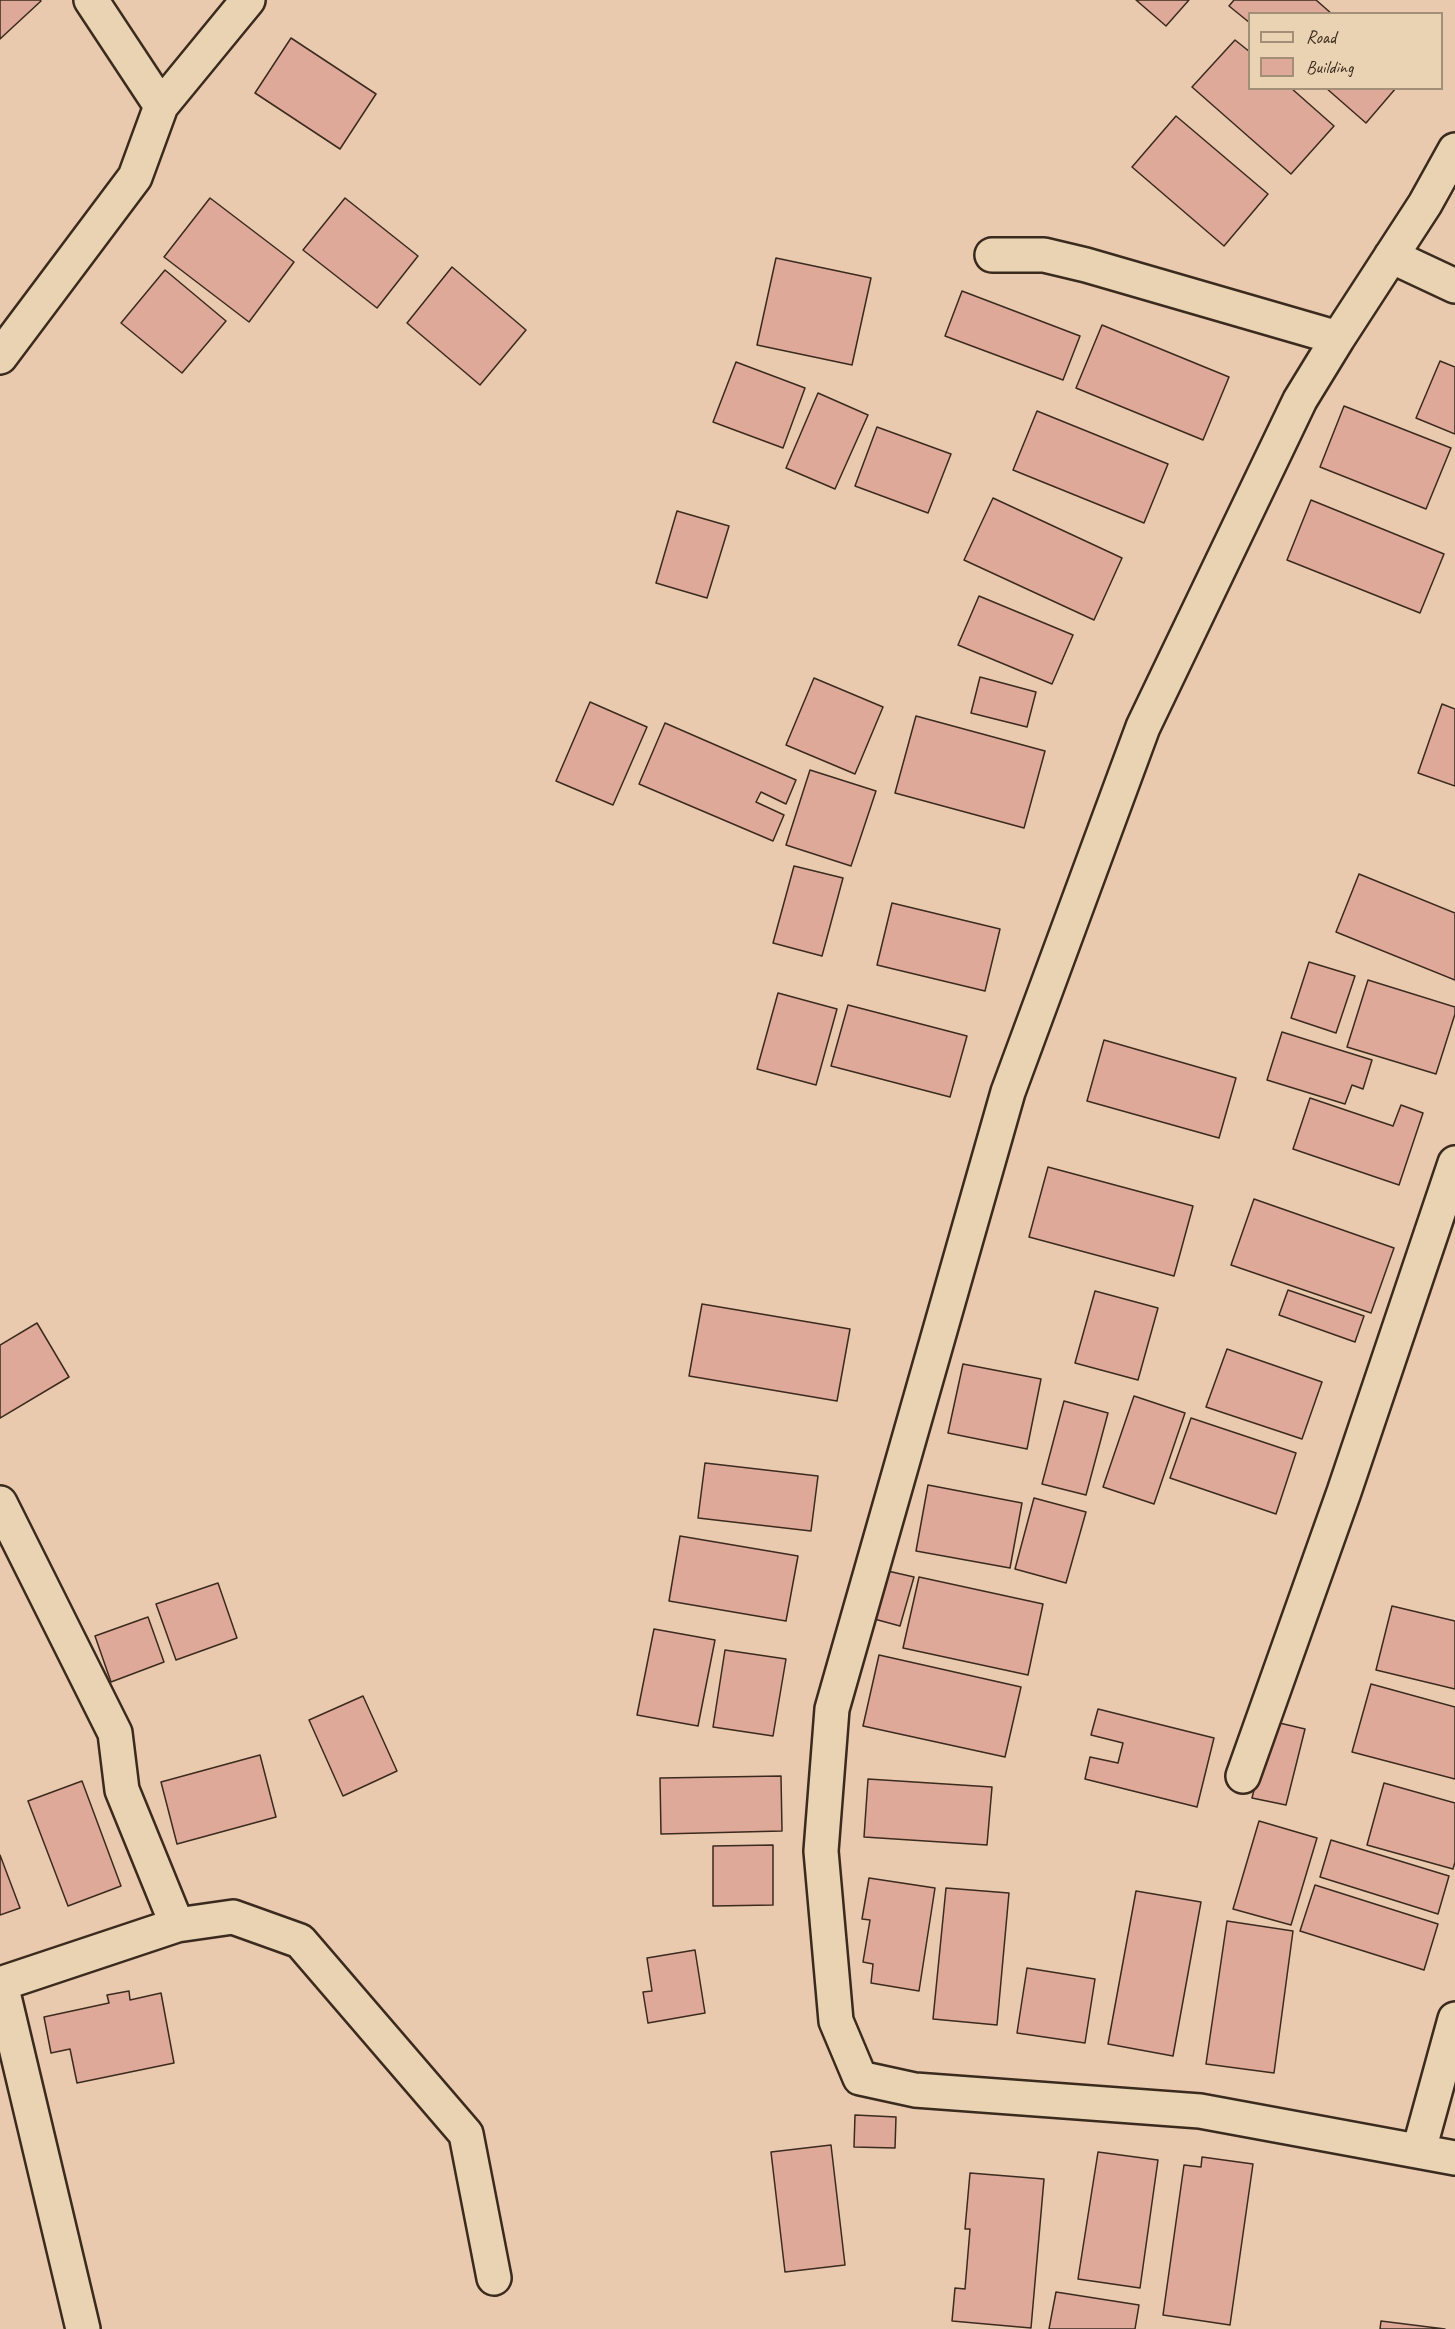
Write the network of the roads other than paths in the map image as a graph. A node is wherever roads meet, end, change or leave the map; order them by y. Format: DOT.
graph roads {
  1 [pos="91,0"];
  2 [pos="248,0"];
  3 [pos="161,106"];
  4 [pos="1455,150"];
  5 [pos="992,255"];
  6 [pos="1391,256"];
  7 [pos="1455,286"];
  8 [pos="1338,338"];
  9 [pos="0,357"];
  10 [pos="1455,1163"];
  11 [pos="0,1503"];
  12 [pos="1243,1776"];
  13 [pos="177,1925"];
  14 [pos="1,1984"];
  15 [pos="1455,2019"];
  16 [pos="1419,2150"];
  17 [pos="1455,2158"];
  18 [pos="494,2278"];
  19 [pos="83,2329"];
  1 -- 3 [label="street"];
  2 -- 3 [label="street"];
  3 -- 9 [label="street"];
  4 -- 6 [label="street"];
  5 -- 8 [label="street"];
  6 -- 7 [label="street"];
  6 -- 8 [label="street"];
  8 -- 16 [label="street"];
  10 -- 12 [label="street"];
  11 -- 13 [label="street"];
  13 -- 14 [label="street"];
  13 -- 18 [label="street"];
  14 -- 19 [label="street"];
  15 -- 16 [label="street"];
  16 -- 17 [label="street"];
}
